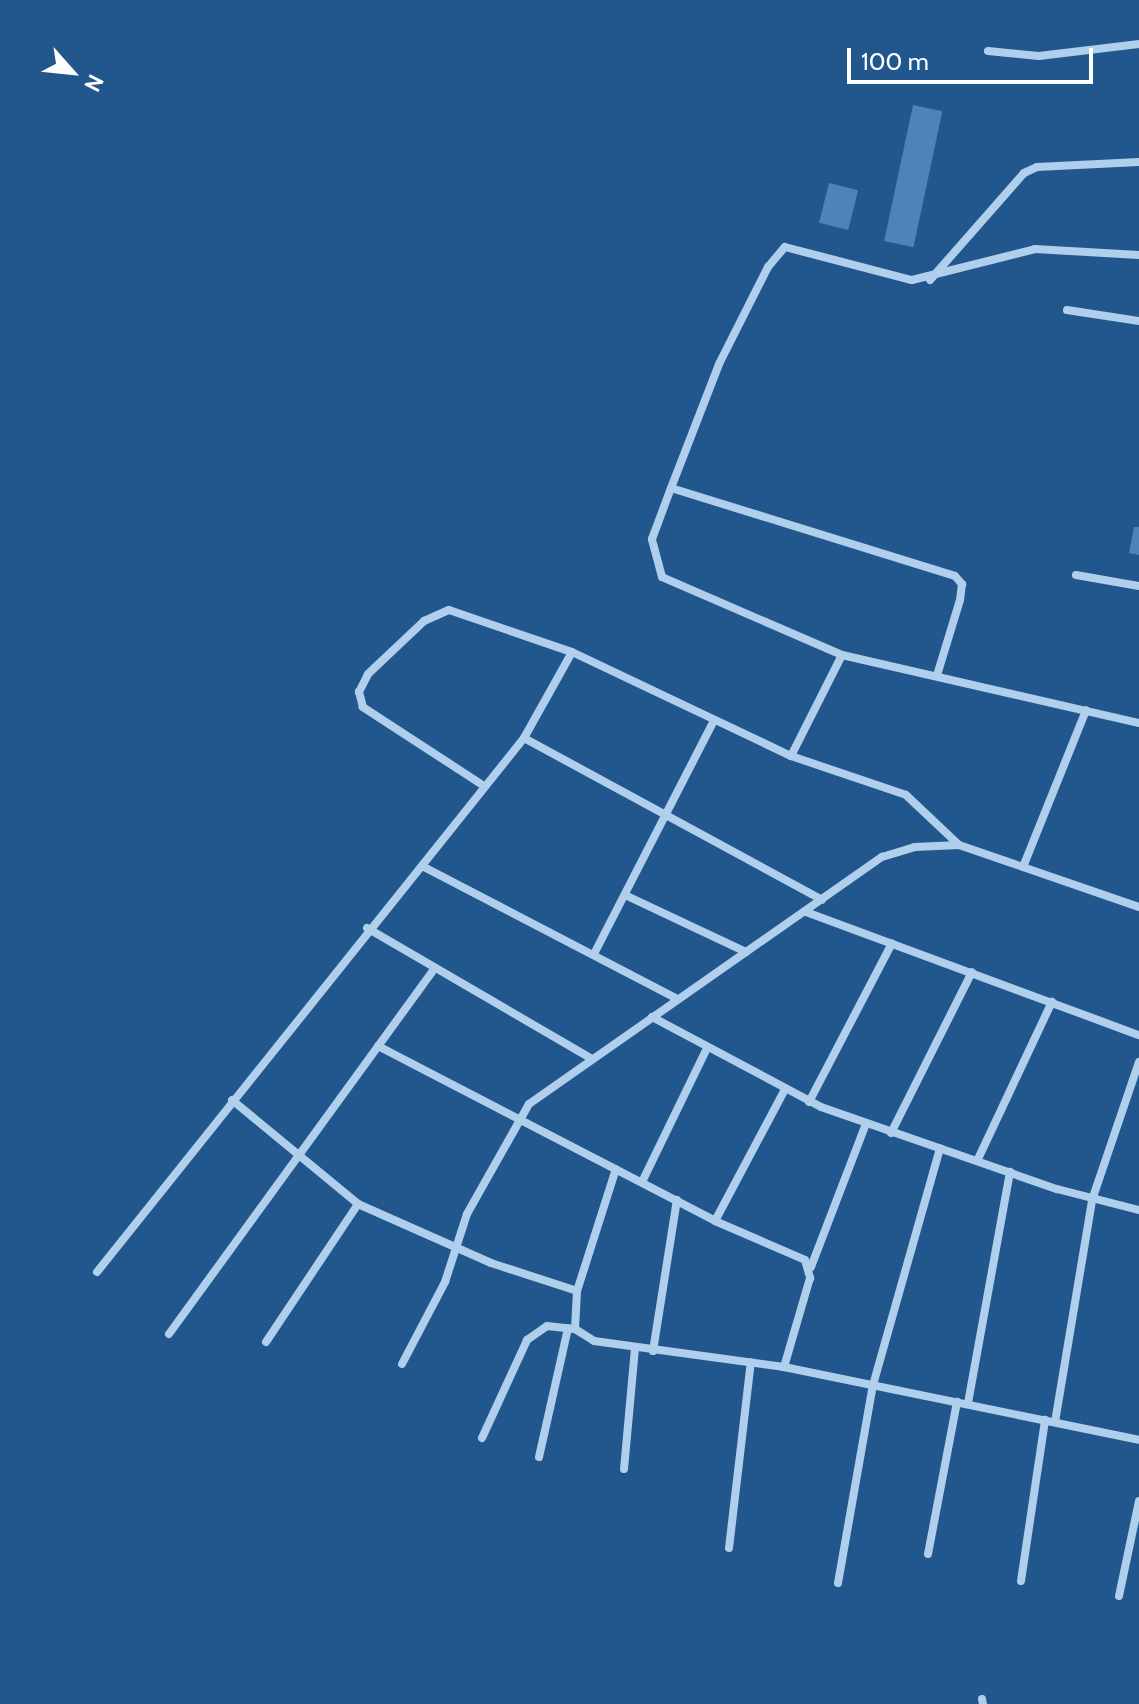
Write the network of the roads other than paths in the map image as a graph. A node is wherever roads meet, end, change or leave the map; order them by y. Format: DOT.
graph roads {
  1 [pos="1139,44"];
  2 [pos="988,51"];
  3 [pos="1139,162"];
  4 [pos="1139,255"];
  5 [pos="930,280"];
  6 [pos="1067,310"];
  7 [pos="1139,321"];
  8 [pos="671,488"];
  9 [pos="1076,575"];
  10 [pos="1139,586"];
  11 [pos="572,652"];
  12 [pos="842,655"];
  13 [pos="937,675"];
  14 [pos="1086,710"];
  15 [pos="714,720"];
  16 [pos="1139,723"];
  17 [pos="524,738"];
  18 [pos="791,756"];
  19 [pos="484,786"];
  20 [pos="666,813"];
  21 [pos="959,845"];
  22 [pos="422,866"];
  23 [pos="1023,867"];
  24 [pos="625,895"];
  25 [pos="822,900"];
  26 [pos="1139,907"];
  27 [pos="806,912"];
  28 [pos="367,928"];
  29 [pos="892,943"];
  30 [pos="595,952"];
  31 [pos="746,952"];
  32 [pos="434,969"];
  33 [pos="972,972"];
  34 [pos="677,999"];
  35 [pos="1052,1002"];
  36 [pos="652,1017"];
  37 [pos="1139,1035"];
  38 [pos="378,1046"];
  39 [pos="707,1048"];
  40 [pos="590,1058"];
  41 [pos="1139,1062"];
  42 [pos="784,1091"];
  43 [pos="232,1100"];
  44 [pos="809,1102"];
  45 [pos="514,1121"];
  46 [pos="866,1124"];
  47 [pos="891,1133"];
  48 [pos="940,1148"];
  49 [pos="299,1155"];
  50 [pos="978,1159"];
  51 [pos="616,1169"];
  52 [pos="1010,1172"];
  53 [pos="642,1182"];
  54 [pos="677,1200"];
  55 [pos="1092,1200"];
  56 [pos="358,1204"];
  57 [pos="1139,1210"];
  58 [pos="715,1221"];
  59 [pos="456,1246"];
  60 [pos="811,1267"];
  61 [pos="97,1272"];
  62 [pos="577,1291"];
  63 [pos="572,1328"];
  64 [pos="169,1334"];
  65 [pos="266,1342"];
  66 [pos="635,1348"];
  67 [pos="653,1351"];
  68 [pos="751,1362"];
  69 [pos="402,1364"];
  70 [pos="784,1367"];
  71 [pos="873,1385"];
  72 [pos="957,1402"];
  73 [pos="968,1403"];
  74 [pos="1050,1421"];
  75 [pos="482,1438"];
  76 [pos="1139,1440"];
  77 [pos="539,1457"];
  78 [pos="624,1469"];
  79 [pos="1139,1501"];
  80 [pos="729,1548"];
  81 [pos="928,1554"];
  82 [pos="1021,1581"];
  83 [pos="838,1583"];
  84 [pos="1119,1596"];
  1 -- 2 [label="street"];
  3 -- 5 [label="street"];
  4 -- 5 [label="street"];
  5 -- 8 [label="street"];
  6 -- 7 [label="street"];
  8 -- 12 [label="street"];
  8 -- 13 [label="street"];
  9 -- 10 [label="street"];
  11 -- 15 [label="street"];
  11 -- 17 [label="street"];
  11 -- 19 [label="street"];
  12 -- 13 [label="street"];
  12 -- 18 [label="street"];
  13 -- 14 [label="street"];
  14 -- 16 [label="street"];
  14 -- 23 [label="street"];
  15 -- 18 [label="street"];
  15 -- 20 [label="street"];
  17 -- 19 [label="street"];
  17 -- 20 [label="street"];
  18 -- 21 [label="street"];
  19 -- 22 [label="street"];
  20 -- 24 [label="street"];
  20 -- 25 [label="street"];
  21 -- 23 [label="street"];
  21 -- 25 [label="street"];
  22 -- 28 [label="street"];
  22 -- 30 [label="street"];
  23 -- 26 [label="street"];
  24 -- 30 [label="street"];
  24 -- 31 [label="street"];
  25 -- 27 [label="street"];
  27 -- 29 [label="street"];
  27 -- 31 [label="street"];
  28 -- 32 [label="street"];
  28 -- 43 [label="street"];
  29 -- 33 [label="street"];
  29 -- 44 [label="street"];
  30 -- 34 [label="street"];
  31 -- 34 [label="street"];
  32 -- 38 [label="street"];
  32 -- 40 [label="street"];
  33 -- 35 [label="street"];
  33 -- 47 [label="street"];
  34 -- 36 [label="street"];
  35 -- 37 [label="street"];
  35 -- 50 [label="street"];
  36 -- 39 [label="street"];
  36 -- 40 [label="street"];
  38 -- 45 [label="street"];
  38 -- 49 [label="street"];
  39 -- 42 [label="street"];
  39 -- 53 [label="street"];
  40 -- 45 [label="street"];
  41 -- 55 [label="street"];
  42 -- 44 [label="street"];
  42 -- 58 [label="street"];
  43 -- 49 [label="street"];
  43 -- 61 [label="street"];
  44 -- 46 [label="street"];
  45 -- 51 [label="street"];
  45 -- 59 [label="street"];
  46 -- 47 [label="street"];
  46 -- 60 [label="street"];
  47 -- 48 [label="street"];
  48 -- 50 [label="street"];
  48 -- 71 [label="street"];
  49 -- 56 [label="street"];
  49 -- 64 [label="street"];
  50 -- 52 [label="street"];
  51 -- 53 [label="street"];
  51 -- 62 [label="street"];
  52 -- 55 [label="street"];
  52 -- 73 [label="street"];
  53 -- 54 [label="street"];
  54 -- 58 [label="street"];
  54 -- 67 [label="street"];
  55 -- 57 [label="street"];
  55 -- 74 [label="street"];
  56 -- 59 [label="street"];
  56 -- 65 [label="street"];
  58 -- 60 [label="street"];
  59 -- 62 [label="street"];
  59 -- 69 [label="street"];
  60 -- 70 [label="street"];
  62 -- 63 [label="street"];
  63 -- 66 [label="street"];
  63 -- 75 [label="street"];
  63 -- 77 [label="street"];
  66 -- 67 [label="street"];
  66 -- 78 [label="street"];
  67 -- 68 [label="street"];
  68 -- 70 [label="street"];
  68 -- 80 [label="street"];
  70 -- 71 [label="street"];
  71 -- 72 [label="street"];
  71 -- 83 [label="street"];
  72 -- 73 [label="street"];
  72 -- 81 [label="street"];
  73 -- 74 [label="street"];
  74 -- 76 [label="street"];
  74 -- 82 [label="street"];
  79 -- 84 [label="street"];
}
